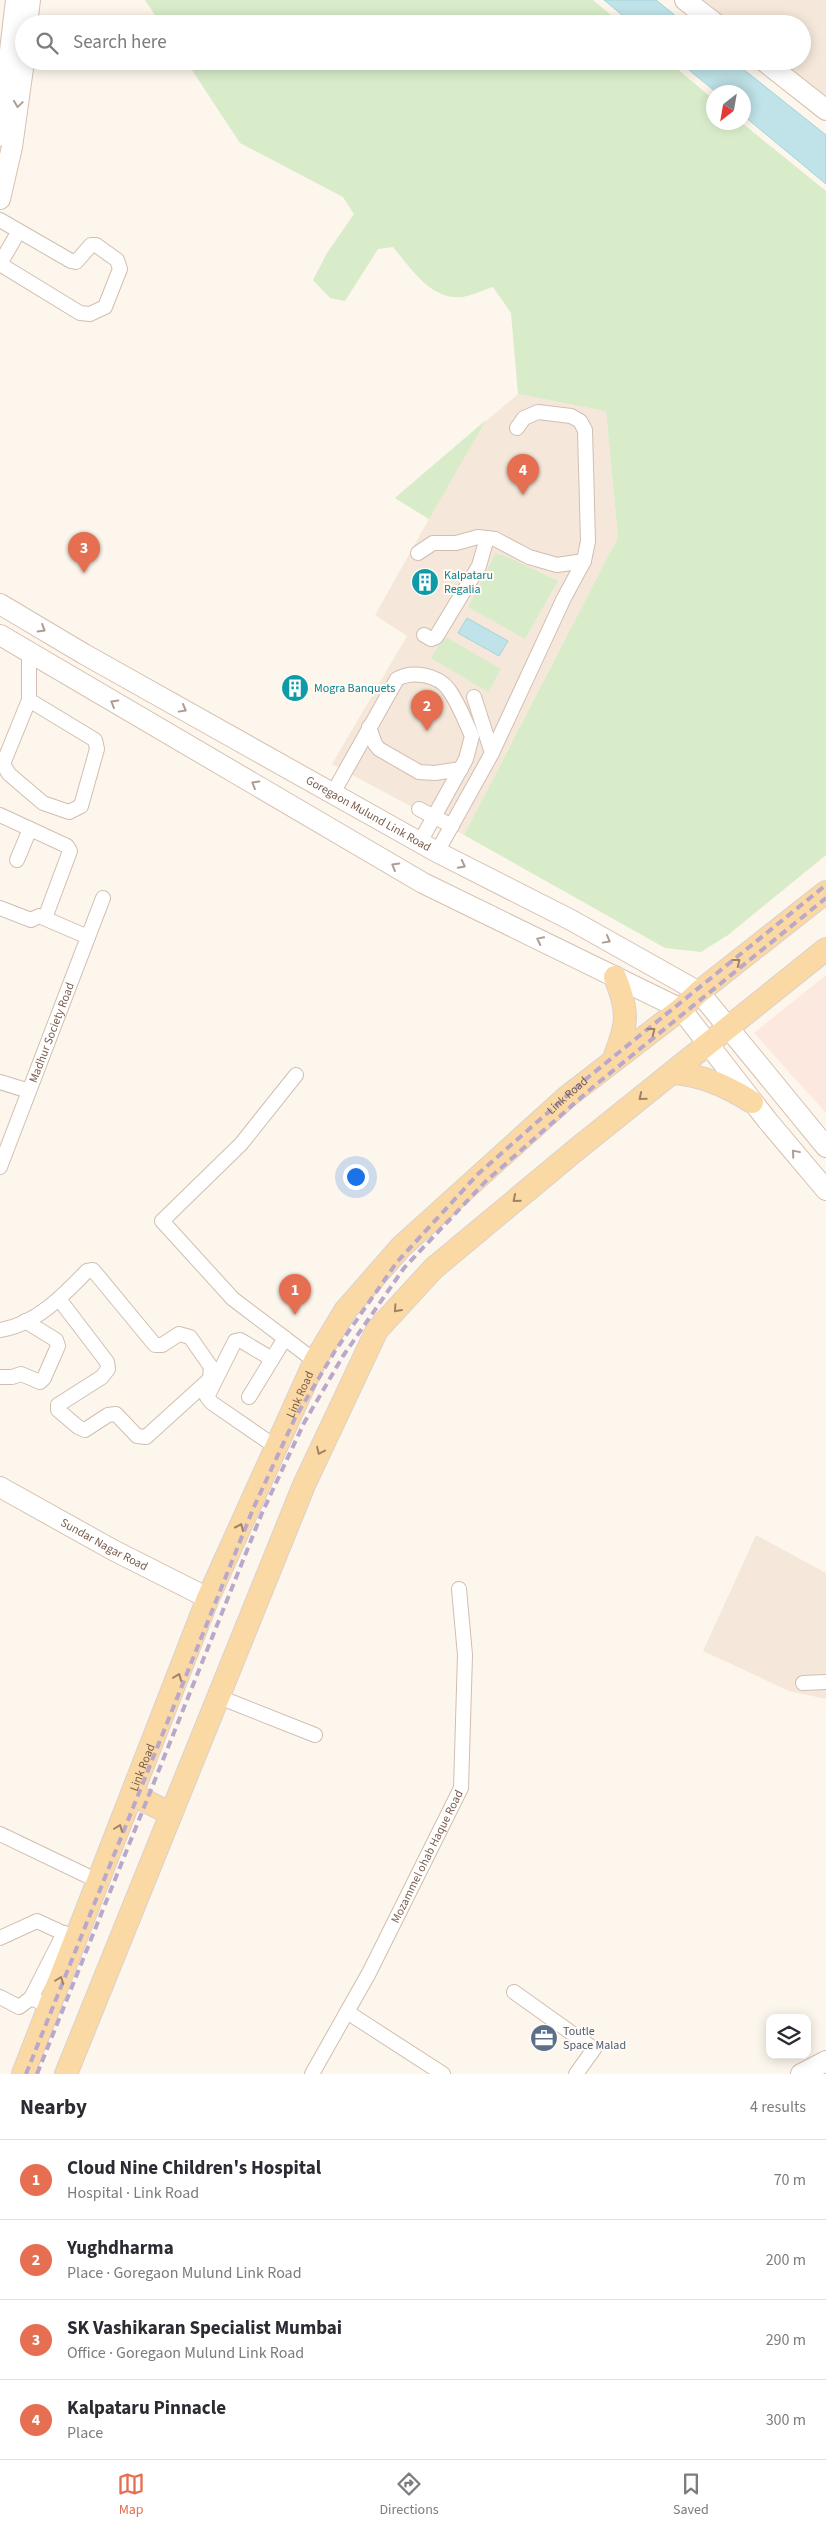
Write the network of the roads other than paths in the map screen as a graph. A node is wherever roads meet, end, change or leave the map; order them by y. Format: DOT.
graph roads {
  1 [pos="16,0"];
  2 [pos="30,0"];
  3 [pos="685,0"];
  4 [pos="28,15"];
  5 [pos="704,15"];
  6 [pos="23,70"];
  7 [pos="775,70"];
  8 [pos="826,110"];
  9 [pos="0,136"];
  10 [pos="0,195"];
  11 [pos="0,220"];
  12 [pos="19,231"];
  13 [pos="518,428"];
  14 [pos="487,538"];
  15 [pos="418,553"];
  16 [pos="584,561"];
  17 [pos="0,604"];
  18 [pos="424,635"];
  19 [pos="0,636"];
  20 [pos="29,652"];
  21 [pos="474,697"];
  22 [pos="29,700"];
  23 [pos="214,726"];
  24 [pos="369,727"];
  25 [pos="198,751"];
  26 [pos="492,753"];
  27 [pos="1,767"];
  28 [pos="461,775"];
  29 [pos="333,793"];
  30 [pos="419,809"];
  31 [pos="0,814"];
  32 [pos="442,821"];
  33 [pos="30,829"];
  34 [pos="428,847"];
  35 [pos="17,860"];
  36 [pos="826,892"];
  37 [pos="103,898"];
  38 [pos="0,908"];
  39 [pos="45,918"];
  40 [pos="88,937"];
  41 [pos="826,949"];
  42 [pos="615,977"];
  43 [pos="699,992"];
  44 [pos="681,1009"];
  45 [pos="729,1028"];
  46 [pos="708,1045"];
  47 [pos="613,1061"];
  48 [pos="672,1073"];
  49 [pos="296,1075"];
  50 [pos="0,1082"];
  51 [pos="774,1083"];
  52 [pos="29,1091"];
  53 [pos="752,1102"];
  54 [pos="826,1146"];
  55 [pos="0,1167"];
  56 [pos="826,1190"];
  57 [pos="59,1299"];
  58 [pos="25,1321"];
  59 [pos="0,1330"];
  60 [pos="285,1338"];
  61 [pos="272,1359"];
  62 [pos="315,1361"];
  63 [pos="0,1377"];
  64 [pos="249,1397"];
  65 [pos="276,1447"];
  66 [pos="0,1487"];
  67 [pos="459,1589"];
  68 [pos="208,1598"];
  69 [pos="826,1682"];
  70 [pos="803,1683"];
  71 [pos="218,1697"];
  72 [pos="315,1735"];
  73 [pos="132,1794"];
  74 [pos="171,1814"];
  75 [pos="0,1834"];
  76 [pos="98,1881"];
  77 [pos="70,1936"];
  78 [pos="0,1938"];
  79 [pos="514,1992"];
  80 [pos="0,1997"];
  81 [pos="40,2003"];
  82 [pos="347,2012"];
  83 [pos="826,2061"];
  84 [pos="23,2074"];
  85 [pos="66,2074"];
  86 [pos="312,2074"];
  87 [pos="443,2074"];
  88 [pos="576,2074"];
  89 [pos="801,2074"];
  1 -- 9 [label="main road"];
  2 -- 4 [label="main road"];
  3 -- 5 [label="main road"];
  6 -- 10 [label="main road, one-way"];
  7 -- 8 [label="main road"];
  11 -- 12 [label="street"];
  12 -- 12 [label="street"];
  13 -- 16 [label="street"];
  14 -- 15 [label="street"];
  14 -- 16 [label="street"];
  14 -- 18 [label="street"];
  16 -- 26 [label="street"];
  17 -- 23 [label="main road, Goregaon Mulund Link Road, one-way"];
  19 -- 20 [label="main road"];
  20 -- 22 [label="street"];
  25 -- 20 [label="main road, one-way"];
  21 -- 26 [label="street"];
  22 -- 27 [label="street"];
  22 -- 27 [label="street"];
  23 -- 25 [label="main road"];
  23 -- 29 [label="main road, Goregaon Mulund Link Road"];
  24 -- 28 [label="street"];
  24 -- 28 [label="street"];
  24 -- 29 [label="street"];
  42 -- 25 [label="main road, one-way"];
  26 -- 32 [label="street"];
  28 -- 32 [label="street"];
  29 -- 34 [label="main road, Goregaon Mulund Link Road"];
  30 -- 32 [label="street"];
  31 -- 33 [label="street"];
  32 -- 34 [label="street"];
  32 -- 34 [label="street"];
  33 -- 35 [label="street"];
  33 -- 39 [label="street"];
  34 -- 43 [label="main road, Goregaon Mulund Link Road, one-way"];
  43 -- 36 [label="main road, Link Road, one-way"];
  37 -- 40 [label="street, Madhur Society Road"];
  38 -- 39 [label="street"];
  39 -- 40 [label="street"];
  40 -- 52 [label="street, Madhur Society Road"];
  41 -- 45 [label="main road"];
  42 -- 44 [label="main road"];
  42 -- 47 [label="main road"];
  43 -- 44 [label="main road, Link Road"];
  43 -- 45 [label="main road, Goregaon Mulund Link Road"];
  44 -- 46 [label="main road"];
  47 -- 44 [label="main road, Link Road, one-way"];
  45 -- 46 [label="main road"];
  45 -- 51 [label="main road, Goregaon Mulund Link Road"];
  46 -- 48 [label="main road"];
  46 -- 53 [label="main road"];
  47 -- 62 [label="main road, Link Road"];
  48 -- 53 [label="main road"];
  48 -- 71 [label="main road, one-way"];
  49 -- 60 [label="street"];
  50 -- 52 [label="street"];
  51 -- 53 [label="main road"];
  51 -- 54 [label="main road, Goregaon Mulund Link Road"];
  52 -- 55 [label="street, Madhur Society Road"];
  56 -- 53 [label="main road, one-way"];
  57 -- 57 [label="street"];
  57 -- 58 [label="street"];
  58 -- 59 [label="street"];
  58 -- 63 [label="street"];
  60 -- 61 [label="street"];
  60 -- 62 [label="street"];
  61 -- 64 [label="street"];
  61 -- 65 [label="street"];
  62 -- 65 [label="main road, Link Road"];
  68 -- 65 [label="main road, Link Road, one-way"];
  66 -- 68 [label="main road, Sundar Nagar Road"];
  67 -- 82 [label="street, Mozammel ohab Haque Road"];
  73 -- 68 [label="main road, Link Road, one-way"];
  69 -- 70 [label="street"];
  71 -- 72 [label="street"];
  71 -- 74 [label="main road"];
  73 -- 74 [label="main road"];
  76 -- 73 [label="main road, Link Road, one-way"];
  74 -- 85 [label="main road"];
  75 -- 76 [label="street"];
  76 -- 77 [label="main road, Link Road"];
  77 -- 78 [label="street"];
  77 -- 81 [label="main road, Link Road"];
  79 -- 88 [label="street"];
  80 -- 81 [label="street"];
  81 -- 84 [label="main road, Link Road"];
  82 -- 86 [label="street, Mozammel ohab Haque Road"];
  82 -- 87 [label="street"];
  83 -- 89 [label="main road"];
}
